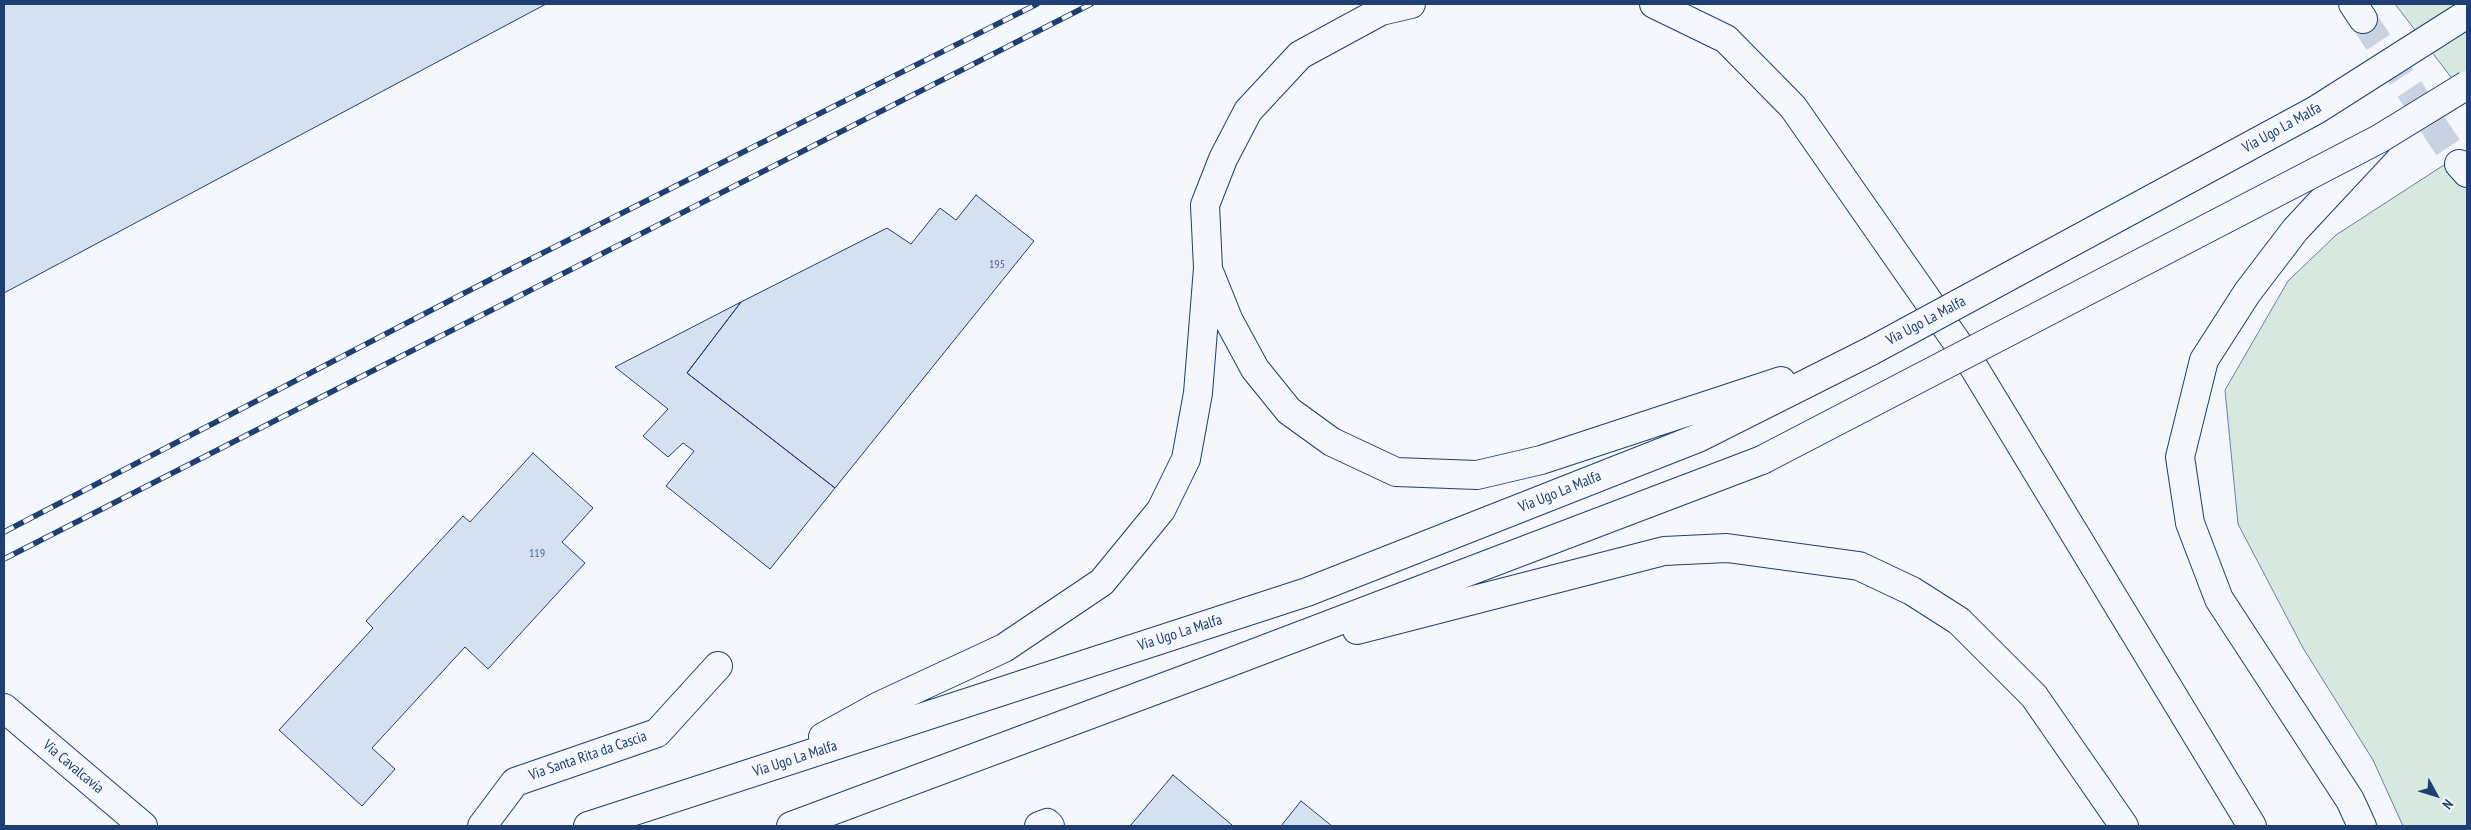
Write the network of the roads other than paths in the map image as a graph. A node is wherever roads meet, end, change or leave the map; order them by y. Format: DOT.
graph roads {
  1 [pos="1411,4"];
  2 [pos="1654,4"];
  3 [pos="2467,14"];
  4 [pos="2467,85"];
  5 [pos="2379,139"];
  6 [pos="1208,268"];
  7 [pos="1871,351"];
  8 [pos="1223,665"];
  9 [pos="718,666"];
  10 [pos="4,708"];
  11 [pos="763,769"];
  12 [pos="143,826"];
  13 [pos="482,826"];
  14 [pos="588,826"];
  15 [pos="791,826"];
  16 [pos="1039,826"];
  17 [pos="1050,826"];
  18 [pos="2124,826"];
  19 [pos="2252,826"];
  20 [pos="2362,826"];
  1 -- 6 [label="main road"];
  2 -- 19 [label="main road"];
  3 -- 7 [label="main road, Via Ugo La Malfa, bridge"];
  4 -- 5 [label="main road, bridge"];
  5 -- 8 [label="main road, bridge"];
  5 -- 20 [label="main road"];
  6 -- 7 [label="main road"];
  6 -- 11 [label="main road"];
  7 -- 11 [label="main road, Via Ugo La Malfa"];
  8 -- 15 [label="main road"];
  8 -- 18 [label="main road"];
  9 -- 13 [label="main road, Via Santa Rita da Cascia"];
  10 -- 12 [label="main road, Via Cavalcavia"];
  11 -- 14 [label="main road, Via Ugo La Malfa"];
  16 -- 17 [label="main road"];
}
